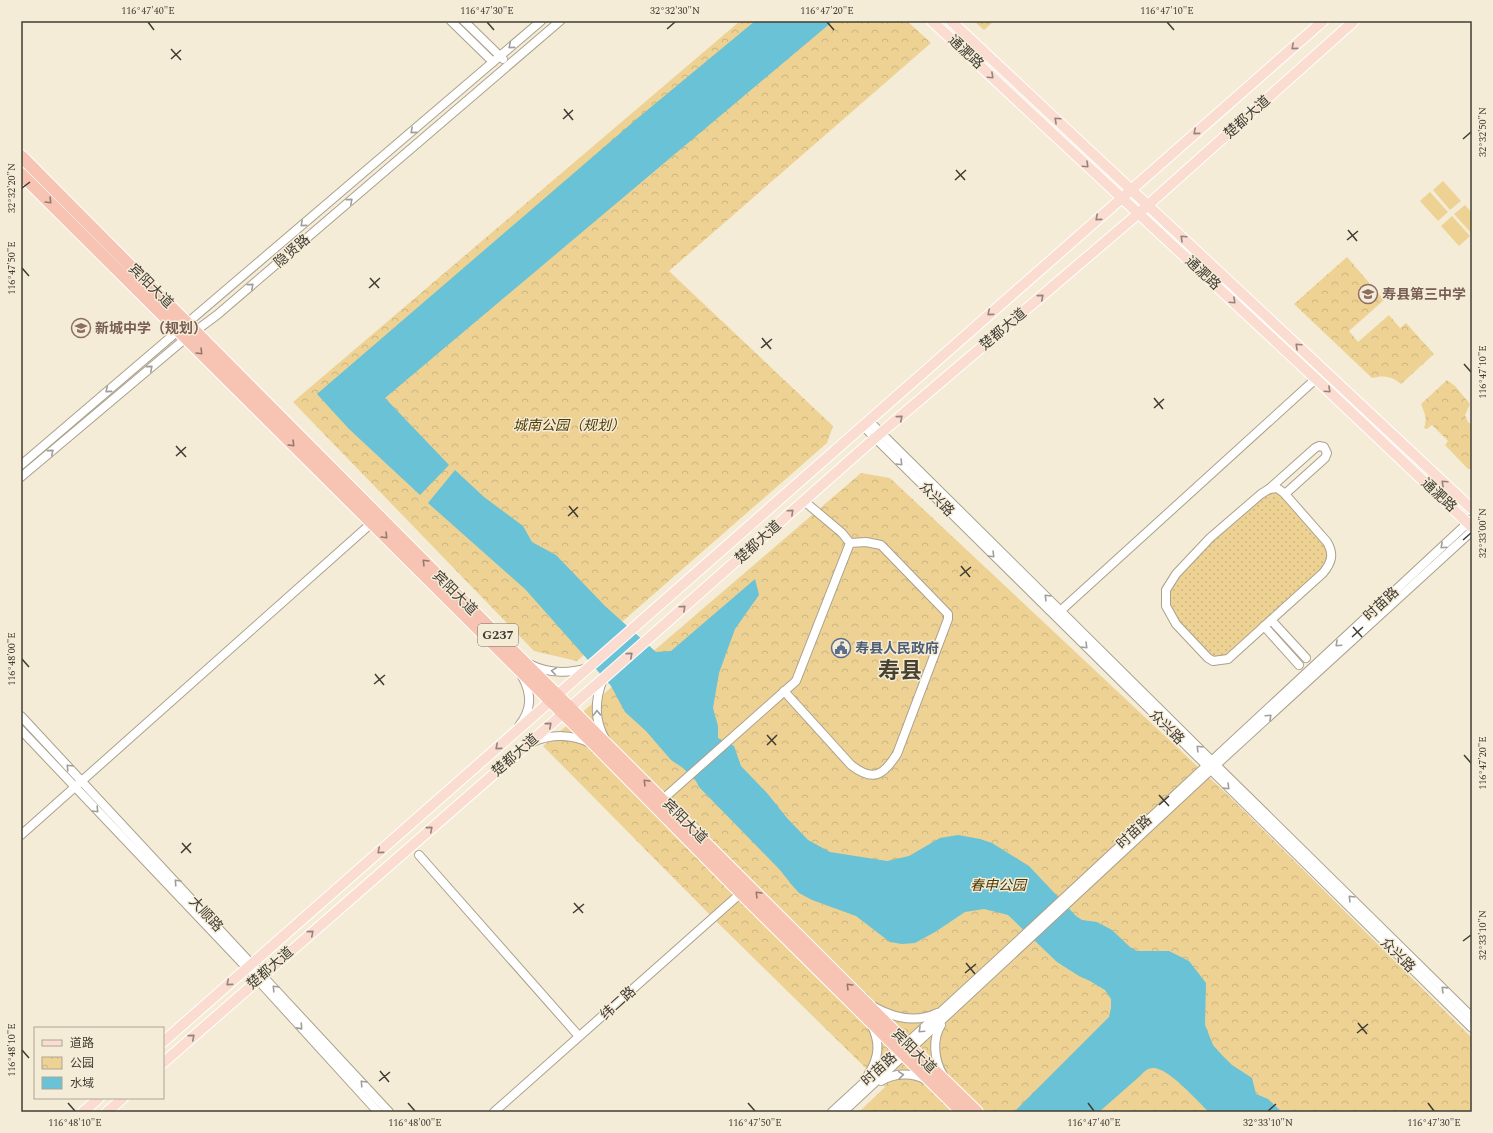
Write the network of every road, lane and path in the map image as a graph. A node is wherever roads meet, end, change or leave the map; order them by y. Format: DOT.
graph roads {
  1 [pos="451,21"];
  2 [pos="464,21"];
  3 [pos="541,21"];
  4 [pos="560,21"];
  5 [pos="932,21"];
  6 [pos="951,21"];
  7 [pos="1323,21"];
  8 [pos="1354,21"];
  9 [pos="497,59"];
  10 [pos="510,66"];
  11 [pos="21,156"];
  12 [pos="21,174"];
  13 [pos="1131,189"];
  14 [pos="1122,198"];
  15 [pos="1148,205"];
  16 [pos="1139,213"];
  17 [pos="192,327"];
  18 [pos="182,335"];
  19 [pos="1325,371"];
  20 [pos="1316,379"];
  21 [pos="866,423"];
  22 [pos="878,436"];
  23 [pos="21,464"];
  24 [pos="21,477"];
  25 [pos="1269,489"];
  26 [pos="1285,494"];
  27 [pos="804,501"];
  28 [pos="1472,509"];
  29 [pos="376,520"];
  30 [pos="1471,525"];
  31 [pos="850,543"];
  32 [pos="1058,614"];
  33 [pos="1271,620"];
  34 [pos="1264,626"];
  35 [pos="1306,658"];
  36 [pos="519,663"];
  37 [pos="1299,665"];
  38 [pos="589,666"];
  39 [pos="604,678"];
  40 [pos="784,691"];
  41 [pos="554,697"];
  42 [pos="567,710"];
  43 [pos="21,716"];
  44 [pos="21,730"];
  45 [pos="514,733"];
  46 [pos="527,744"];
  47 [pos="604,747"];
  48 [pos="1211,764"];
  49 [pos="82,781"];
  50 [pos="75,788"];
  51 [pos="663,799"];
  52 [pos="438,800"];
  53 [pos="449,812"];
  54 [pos="403,830"];
  55 [pos="21,835"];
  56 [pos="414,843"];
  57 [pos="418,855"];
  58 [pos="741,893"];
  59 [pos="247,968"];
  60 [pos="257,980"];
  61 [pos="862,1006"];
  62 [pos="945,1013"];
  63 [pos="1472,1017"];
  64 [pos="1472,1028"];
  65 [pos="577,1034"];
  66 [pos="164,1041"];
  67 [pos="906,1049"];
  68 [pos="164,1062"];
  69 [pos="864,1088"];
  70 [pos="945,1088"];
  71 [pos="119,1099"];
  72 [pos="96,1100"];
  73 [pos="83,1112"];
  74 [pos="106,1112"];
  75 [pos="378,1112"];
  76 [pos="389,1112"];
  77 [pos="494,1112"];
  78 [pos="832,1112"];
  79 [pos="843,1112"];
  80 [pos="962,1112"];
  81 [pos="977,1112"];
  1 -- 9 [label="street"];
  2 -- 9 [label="street"];
  3 -- 9 [label="street, 隐贤路, one-way"];
  4 -- 10 [label="street, 隐贤路"];
  5 -- 14 [label="main road, 通淝路, one-way"];
  13 -- 6 [label="main road, 通淝路, one-way"];
  7 -- 13 [label="main road, 楚都大道, one-way"];
  8 -- 15 [label="main road, 楚都大道"];
  9 -- 10 [label="street"];
  9 -- 17 [label="street, 隐贤路, one-way"];
  17 -- 10 [label="street, 隐贤路, one-way"];
  11 -- 17 [label="highway, 宾阳大道 / G237"];
  12 -- 18 [label="highway, 宾阳大道 / G237, one-way"];
  13 -- 14 [label="main road, 楚都大道"];
  13 -- 15 [label="main road, 通淝路"];
  14 -- 16 [label="main road, 通淝路"];
  14 -- 21 [label="main road, 楚都大道, one-way"];
  15 -- 16 [label="main road, 楚都大道"];
  19 -- 15 [label="main road, 通淝路, one-way"];
  16 -- 20 [label="main road, 通淝路, one-way"];
  22 -- 16 [label="main road, 楚都大道, one-way"];
  17 -- 18 [label="street, 隐贤路"];
  17 -- 29 [label="highway, 宾阳大道 / G237"];
  18 -- 23 [label="street, 隐贤路, one-way"];
  24 -- 18 [label="street, 隐贤路, one-way"];
  18 -- 29 [label="highway, 宾阳大道 / G237, one-way"];
  19 -- 20 [label="street"];
  28 -- 19 [label="main road, 通淝路, one-way"];
  20 -- 30 [label="main road, 通淝路, one-way"];
  20 -- 32 [label="street"];
  21 -- 22 [label="street, 众兴路"];
  21 -- 38 [label="main road, 楚都大道"];
  22 -- 27 [label="main road, 楚都大道"];
  22 -- 32 [label="street, 众兴路"];
  25 -- 26 [label="street"];
  25 -- 26 [label="street"];
  25 -- 34 [label="street"];
  26 -- 33 [label="street"];
  27 -- 31 [label="street"];
  39 -- 27 [label="main road, 楚都大道, one-way"];
  29 -- 36 [label="highway, 宾阳大道 / G237"];
  29 -- 49 [label="street"];
  30 -- 48 [label="street, 时苗路"];
  31 -- 40 [label="street"];
  31 -- 40 [label="street"];
  32 -- 48 [label="street, 众兴路"];
  33 -- 34 [label="street"];
  33 -- 35 [label="street"];
  34 -- 37 [label="street"];
  38 -- 36 [label="street, one-way"];
  36 -- 41 [label="highway, 宾阳大道 / G237"];
  36 -- 45 [label="street"];
  38 -- 41 [label="main road, 楚都大道"];
  39 -- 42 [label="main road, 楚都大道"];
  47 -- 39 [label="street, one-way"];
  40 -- 51 [label="street"];
  41 -- 42 [label="highway, 宾阳大道 / G237"];
  41 -- 45 [label="main road, 楚都大道"];
  46 -- 42 [label="main road, 楚都大道, one-way"];
  42 -- 47 [label="highway, 宾阳大道 / G237"];
  49 -- 43 [label="street, 大顺路, one-way"];
  44 -- 50 [label="street, 大顺路"];
  45 -- 52 [label="main road, 楚都大道, one-way"];
  46 -- 47 [label="street"];
  46 -- 53 [label="main road, 楚都大道"];
  51 -- 47 [label="highway, 宾阳大道 / G237, one-way"];
  47 -- 58 [label="highway, 宾阳大道 / G237"];
  48 -- 62 [label="street, 时苗路"];
  63 -- 48 [label="street, 众兴路, one-way"];
  48 -- 64 [label="street, 众兴路, one-way"];
  49 -- 50 [label="street"];
  76 -- 49 [label="street, 大顺路, one-way"];
  50 -- 55 [label="street"];
  50 -- 59 [label="street, 大顺路, one-way"];
  61 -- 51 [label="highway, 宾阳大道 / G237, one-way"];
  52 -- 53 [label="main road"];
  52 -- 54 [label="main road, 楚都大道"];
  56 -- 53 [label="main road, 楚都大道, one-way"];
  54 -- 56 [label="main road"];
  54 -- 59 [label="main road, 楚都大道, one-way"];
  60 -- 56 [label="main road, 楚都大道, one-way"];
  57 -- 65 [label="street"];
  58 -- 61 [label="highway, 宾阳大道 / G237"];
  58 -- 77 [label="street, 纬二路"];
  59 -- 60 [label="street, 大顺路"];
  59 -- 66 [label="main road, 楚都大道, one-way"];
  68 -- 60 [label="main road, 楚都大道, one-way"];
  60 -- 75 [label="street, 大顺路, one-way"];
  61 -- 62 [label="street"];
  61 -- 67 [label="highway, 宾阳大道 / G237"];
  61 -- 69 [label="street"];
  62 -- 67 [label="street, 时苗路"];
  62 -- 70 [label="street"];
  67 -- 69 [label="street, 时苗路"];
  67 -- 70 [label="highway, 宾阳大道 / G237"];
  69 -- 70 [label="street, one-way"];
  69 -- 78 [label="street, 时苗路"];
  69 -- 79 [label="street, 时苗路"];
  70 -- 80 [label="highway, 宾阳大道 / G237"];
  70 -- 81 [label="highway, 宾阳大道 / G237"];
  71 -- 74 [label="main road"];
  72 -- 73 [label="main road"];
  72 -- 74 [label="main road"];
}
